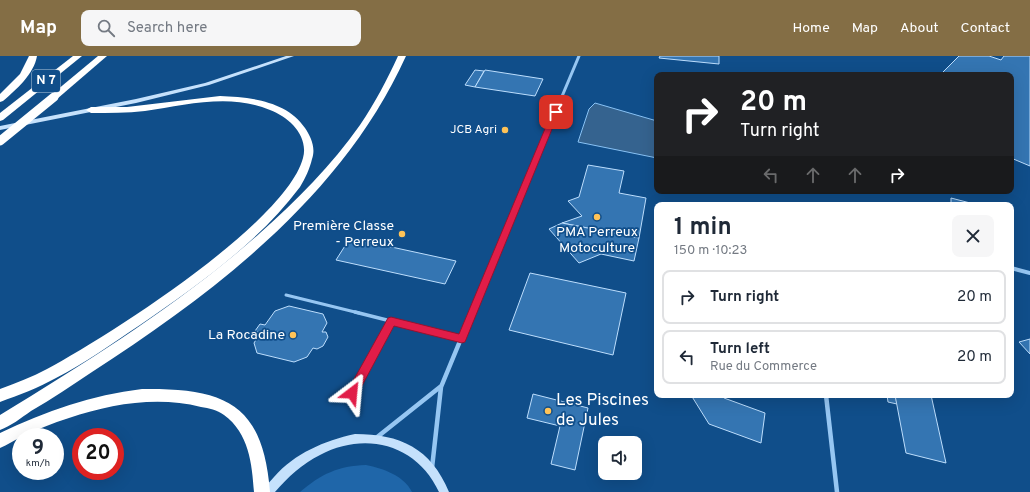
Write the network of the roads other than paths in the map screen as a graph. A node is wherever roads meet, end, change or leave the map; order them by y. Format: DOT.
graph roads {
  1 [pos="33,56"];
  2 [pos="78,56"];
  3 [pos="103,56"];
  4 [pos="291,56"];
  5 [pos="402,56"];
  6 [pos="579,56"];
  7 [pos="0,99"];
  8 [pos="91,110"];
  9 [pos="0,118"];
  10 [pos="0,128"];
  11 [pos="0,141"];
  12 [pos="1014,269"];
  13 [pos="1030,273"];
  14 [pos="286,295"];
  15 [pos="391,321"];
  16 [pos="462,339"];
  17 [pos="441,387"];
  18 [pos="352,393"];
  19 [pos="0,396"];
  20 [pos="826,398"];
  21 [pos="0,423"];
  22 [pos="376,438"];
  23 [pos="0,441"];
  24 [pos="432,470"];
  25 [pos="262,492"];
  26 [pos="268,492"];
  27 [pos="444,492"];
  28 [pos="837,492"];
  1 -- 7 [label="highway"];
  2 -- 9 [label="highway, N 7"];
  3 -- 11 [label="highway, N 7, bridge"];
  4 -- 8 [label="main road"];
  5 -- 21 [label="highway"];
  6 -- 16 [label="street"];
  8 -- 10 [label="main road"];
  8 -- 19 [label="highway"];
  12 -- 13 [label="street"];
  14 -- 15 [label="lane"];
  15 -- 16 [label="lane"];
  15 -- 18 [label="lane"];
  16 -- 17 [label="street"];
  17 -- 22 [label="street"];
  17 -- 24 [label="street"];
  20 -- 28 [label="street"];
  22 -- 24 [label="main road"];
  22 -- 26 [label="main road"];
  23 -- 25 [label="highway"];
  24 -- 27 [label="main road"];
}
